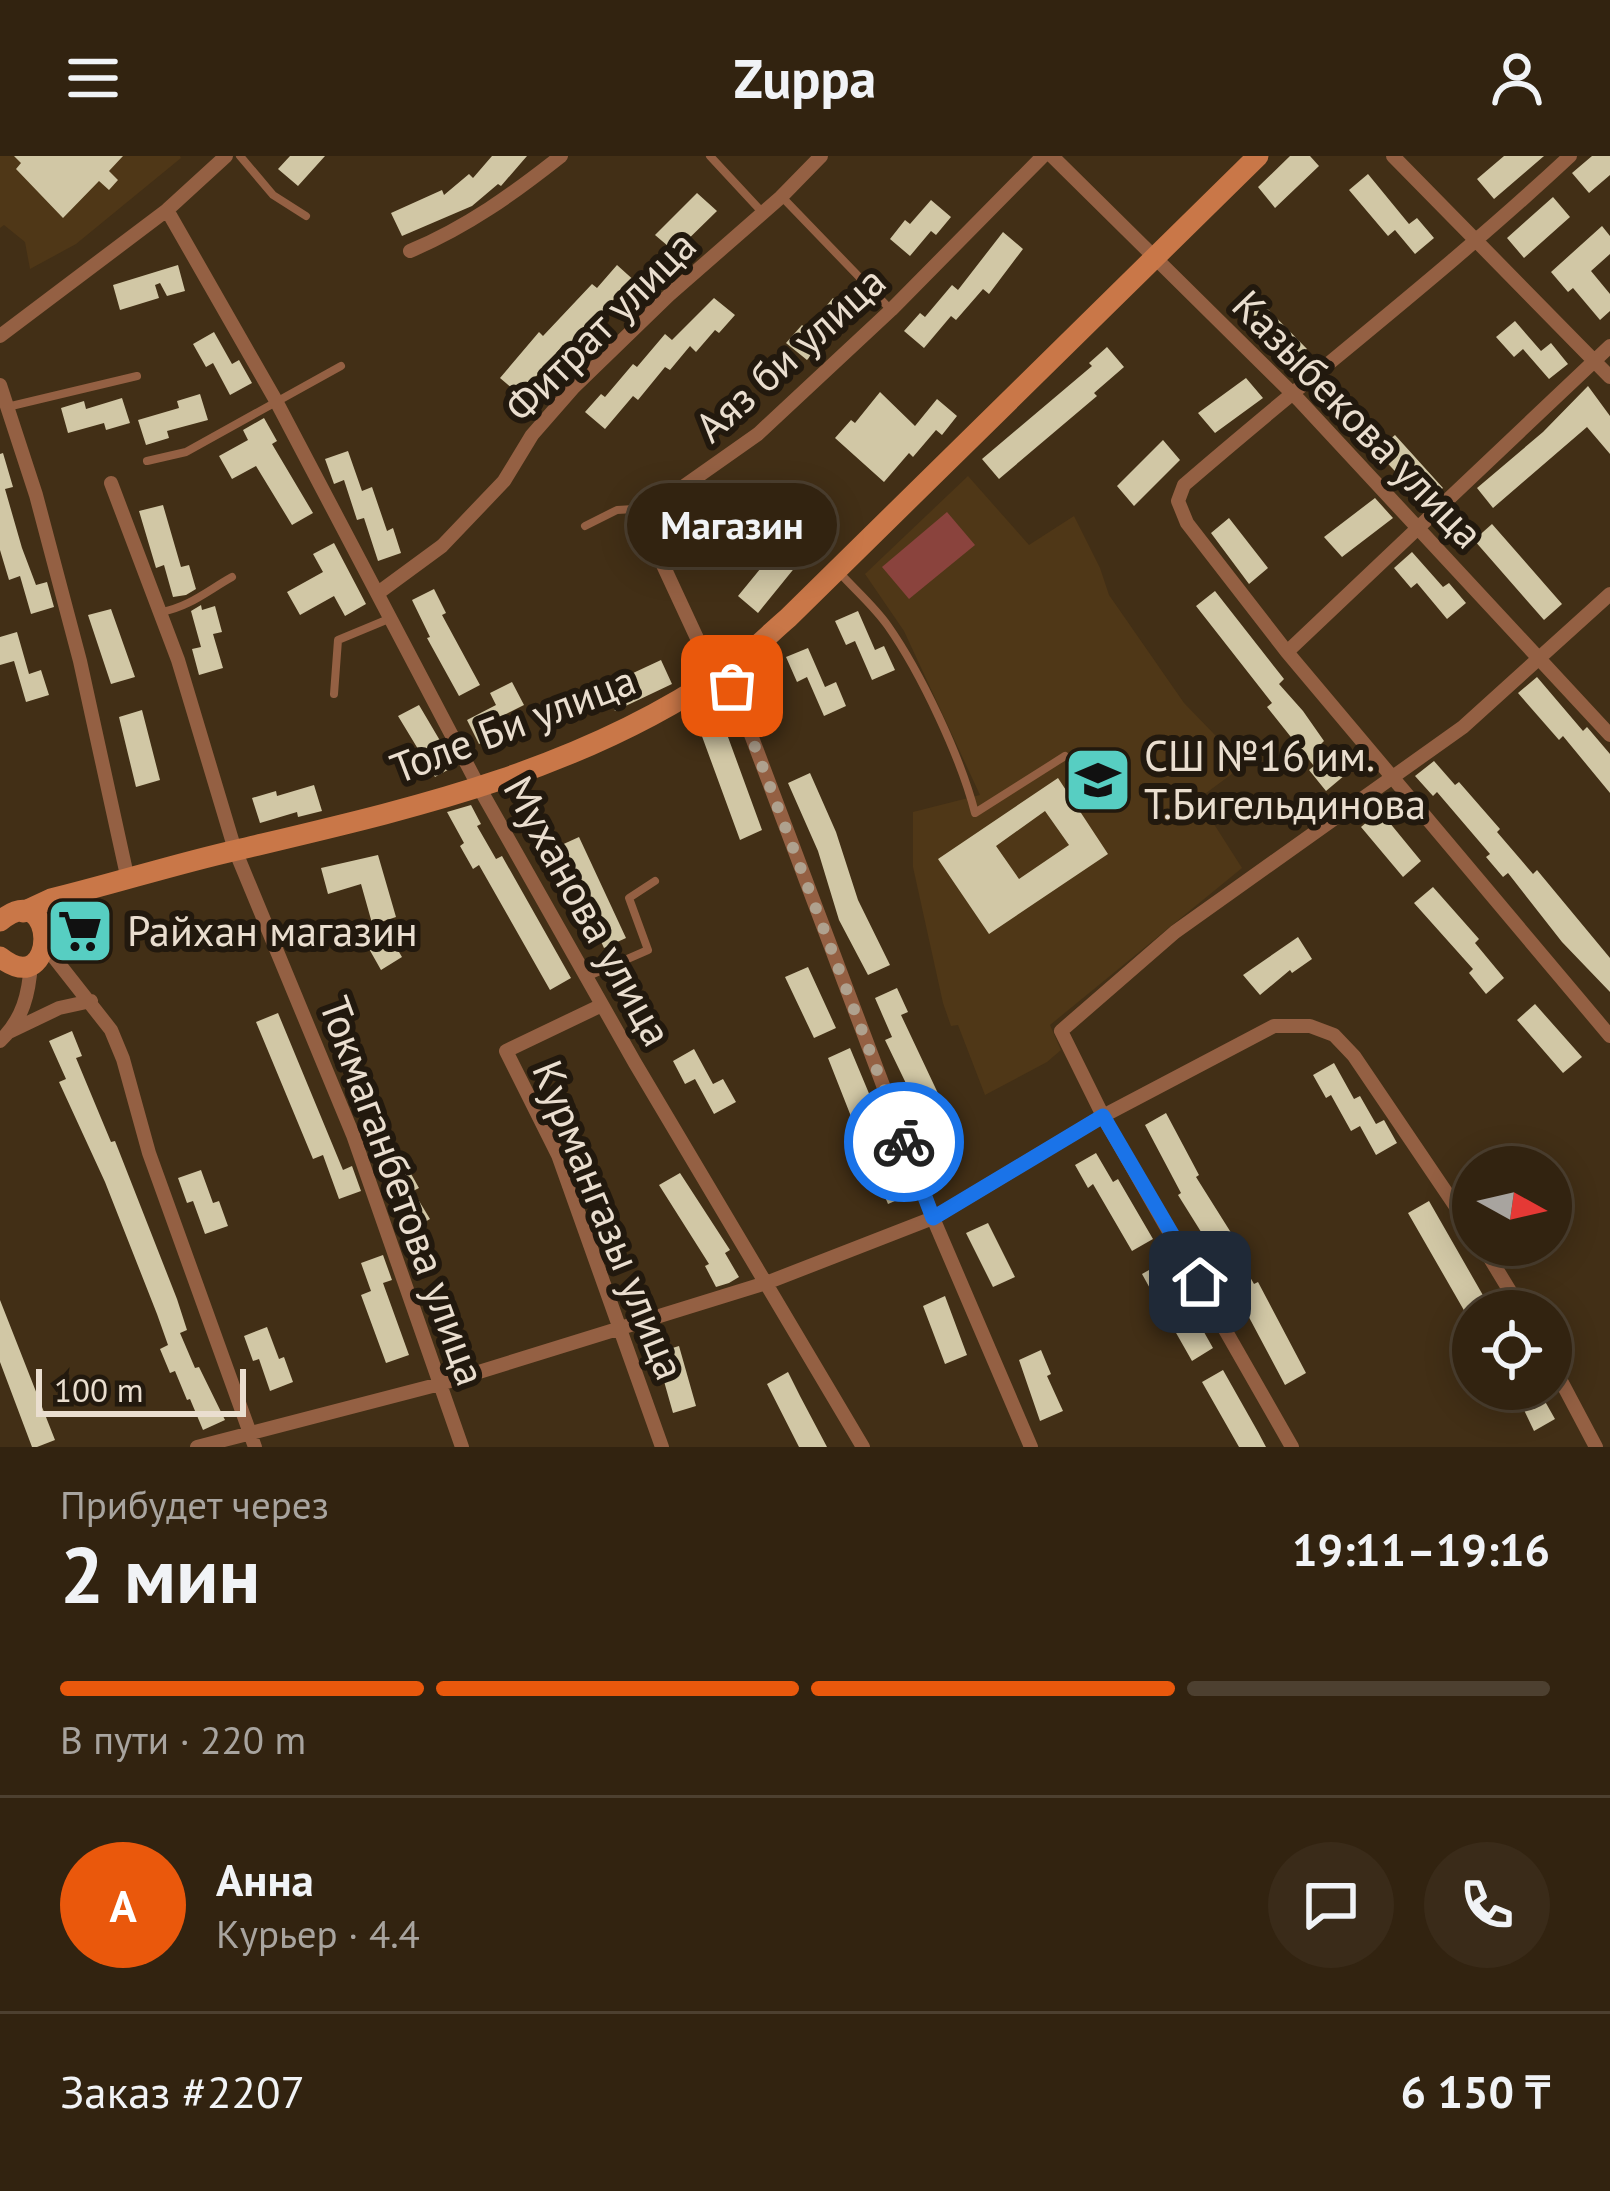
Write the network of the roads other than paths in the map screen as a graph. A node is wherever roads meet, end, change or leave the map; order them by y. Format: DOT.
graph roads {
  1 [pos="198,156"];
  2 [pos="226,156"];
  3 [pos="240,156"];
  4 [pos="561,156"];
  5 [pos="710,156"];
  6 [pos="821,156"];
  7 [pos="1048,156"];
  8 [pos="1258,156"];
  9 [pos="1393,156"];
  10 [pos="1570,156"];
  11 [pos="212,169"];
  12 [pos="782,197"];
  13 [pos="167,210"];
  14 [pos="763,213"];
  15 [pos="306,216"];
  16 [pos="1475,242"];
  17 [pos="410,251"];
  18 [pos="1151,257"];
  19 [pos="891,310"];
  20 [pos="0,336"];
  21 [pos="1610,346"];
  22 [pos="1595,358"];
  23 [pos="340,366"];
  24 [pos="137,376"];
  25 [pos="1610,377"];
  26 [pos="0,386"];
  27 [pos="1291,392"];
  28 [pos="275,401"];
  29 [pos="7,407"];
  30 [pos="146,460"];
  31 [pos="111,483"];
  32 [pos="653,508"];
  33 [pos="584,526"];
  34 [pos="1419,526"];
  35 [pos="837,570"];
  36 [pos="232,577"];
  37 [pos="378,592"];
  38 [pos="1610,594"];
  39 [pos="160,613"];
  40 [pos="392,618"];
  41 [pos="1287,652"];
  42 [pos="1540,661"];
  43 [pos="721,674"];
  44 [pos="334,694"];
  45 [pos="1610,735"];
  46 [pos="1065,756"];
  47 [pos="1391,776"];
  48 [pos="480,789"];
  49 [pos="235,850"];
  50 [pos="128,880"];
  51 [pos="655,881"];
  52 [pos="23,912"];
  53 [pos="0,920"];
  54 [pos="38,955"];
  55 [pos="0,957"];
  56 [pos="586,977"];
  57 [pos="91,1001"];
  58 [pos="602,1005"];
  59 [pos="5,1036"];
  60 [pos="1610,1036"];
  61 [pos="1103,1116"];
  62 [pos="1452,1201"];
  63 [pos="933,1218"];
  64 [pos="766,1283"];
  65 [pos="620,1325"];
  66 [pos="440,1384"];
  67 [pos="1572,1402"];
  68 [pos="250,1431"];
  69 [pos="196,1447"];
  70 [pos="255,1447"];
  71 [pos="462,1447"];
  72 [pos="662,1447"];
  73 [pos="863,1447"];
  74 [pos="1030,1447"];
  75 [pos="1292,1447"];
  76 [pos="1596,1447"];
  1 -- 11 [label="street"];
  2 -- 11 [label="street"];
  3 -- 15 [label="lane"];
  4 -- 17 [label="street"];
  5 -- 14 [label="lane"];
  6 -- 12 [label="street, Фитрат улица"];
  7 -- 18 [label="street, Казыбекова улица"];
  7 -- 19 [label="street, Аяз би улица"];
  8 -- 18 [label="street, Толе Би улица"];
  9 -- 16 [label="street"];
  10 -- 16 [label="street"];
  11 -- 13 [label="street"];
  12 -- 14 [label="street, Фитрат улица"];
  12 -- 19 [label="lane"];
  13 -- 20 [label="street"];
  13 -- 28 [label="street, Муханова улица"];
  14 -- 37 [label="street, Фитрат улица"];
  16 -- 22 [label="street"];
  16 -- 27 [label="street"];
  18 -- 27 [label="street, Казыбекова улица"];
  18 -- 35 [label="street, Толе Би улица"];
  19 -- 32 [label="street, Аяз би улица"];
  21 -- 22 [label="street"];
  22 -- 25 [label="street"];
  22 -- 34 [label="street"];
  23 -- 28 [label="lane"];
  24 -- 29 [label="lane"];
  26 -- 29 [label="street"];
  27 -- 34 [label="street, Казыбекова улица"];
  27 -- 41 [label="street"];
  28 -- 30 [label="lane"];
  28 -- 37 [label="street, Муханова улица"];
  29 -- 50 [label="street"];
  31 -- 39 [label="street, Токмаганбетова улица"];
  32 -- 33 [label="lane"];
  32 -- 43 [label="street"];
  34 -- 41 [label="street"];
  34 -- 42 [label="street, Казыбекова улица"];
  35 -- 43 [label="street, Толе Би улица"];
  35 -- 46 [label="lane"];
  36 -- 39 [label="lane"];
  37 -- 40 [label="street, Муханова улица"];
  38 -- 42 [label="street"];
  39 -- 49 [label="street, Токмаганбетова улица"];
  40 -- 44 [label="lane"];
  40 -- 48 [label="street, Муханова улица"];
  41 -- 47 [label="street"];
  42 -- 45 [label="street, Казыбекова улица"];
  42 -- 47 [label="street"];
  43 -- 48 [label="street, Толе Би улица"];
  43 -- 63 [label="street"];
  47 -- 60 [label="street"];
  47 -- 61 [label="street"];
  48 -- 49 [label="street, Толе Би улица"];
  48 -- 56 [label="street, Муханова улица"];
  49 -- 50 [label="street, Толе Би улица"];
  49 -- 66 [label="street, Токмаганбетова улица"];
  50 -- 52 [label="street, Толе Би улица"];
  51 -- 56 [label="lane"];
  52 -- 53 [label="street, Толе Би улица"];
  52 -- 54 [label="street"];
  54 -- 55 [label="street"];
  54 -- 57 [label="street"];
  54 -- 59 [label="street"];
  56 -- 58 [label="street, Муханова улица"];
  57 -- 59 [label="street"];
  57 -- 68 [label="street"];
  58 -- 64 [label="street, Муханова улица"];
  58 -- 65 [label="street, Курмангазы улица"];
  61 -- 62 [label="street"];
  61 -- 63 [label="street"];
  61 -- 75 [label="street"];
  63 -- 64 [label="street"];
  63 -- 74 [label="street"];
  64 -- 65 [label="street"];
  64 -- 73 [label="street, Муханова улица"];
  65 -- 66 [label="street"];
  65 -- 72 [label="street, Курмангазы улица"];
  66 -- 68 [label="street"];
  66 -- 71 [label="street, Токмаганбетова улица"];
  67 -- 76 [label="street"];
  68 -- 69 [label="street"];
  68 -- 70 [label="street"];
}
